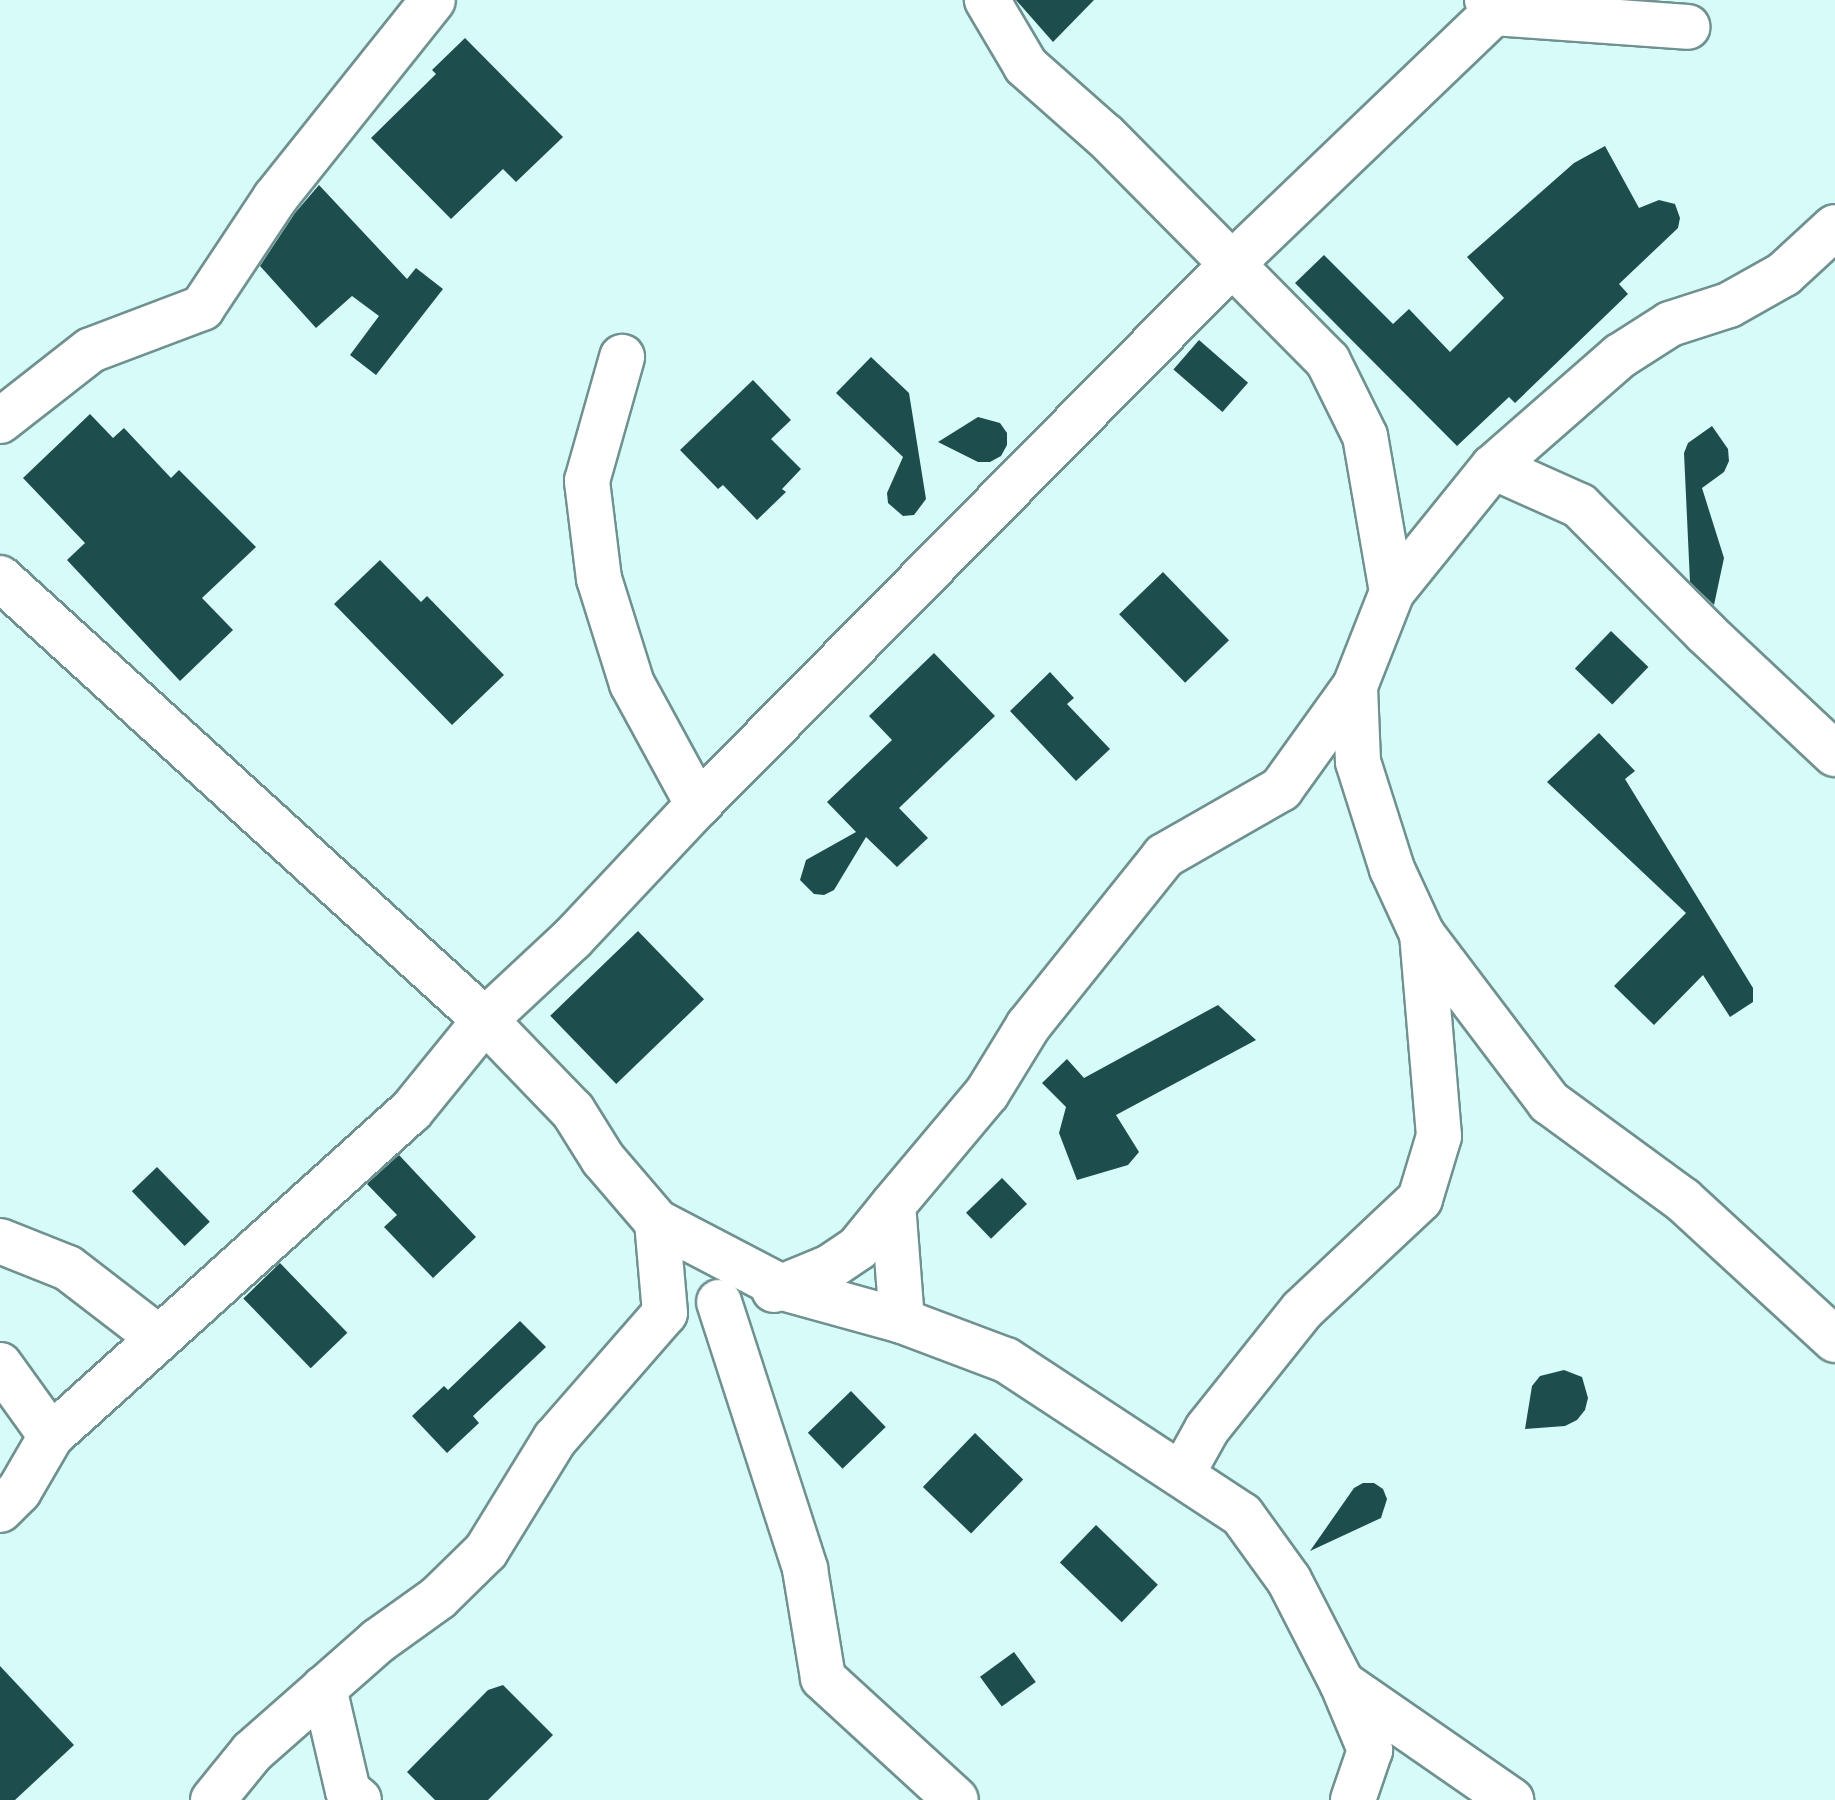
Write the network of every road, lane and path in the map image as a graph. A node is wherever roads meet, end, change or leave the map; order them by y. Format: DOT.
graph roads {
  1 [pos="433,0"];
  2 [pos="987,0"];
  3 [pos="1496,4"];
  4 [pos="1687,27"];
  5 [pos="1835,227"];
  6 [pos="1231,265"];
  7 [pos="622,357"];
  8 [pos="0,421"];
  9 [pos="1493,467"];
  10 [pos="0,578"];
  11 [pos="1392,592"];
  12 [pos="1355,686"];
  13 [pos="1835,754"];
  14 [pos="698,805"];
  15 [pos="1422,934"];
  16 [pos="485,1020"];
  17 [pos="893,1205"];
  18 [pos="657,1222"];
  19 [pos="0,1241"];
  20 [pos="783,1288"];
  21 [pos="719,1302"];
  22 [pos="665,1313"];
  23 [pos="902,1321"];
  24 [pos="159,1338"];
  25 [pos="1835,1340"];
  26 [pos="0,1365"];
  27 [pos="51,1436"];
  28 [pos="1182,1474"];
  29 [pos="0,1510"];
  30 [pos="1342,1683"];
  31 [pos="324,1688"];
  32 [pos="213,1800"];
  33 [pos="359,1800"];
  34 [pos="956,1800"];
  35 [pos="1353,1800"];
  36 [pos="1511,1800"];
  1 -- 8 [label="street"];
  2 -- 6 [label="street"];
  3 -- 4 [label="street"];
  3 -- 6 [label="street"];
  5 -- 9 [label="street"];
  6 -- 11 [label="street"];
  6 -- 14 [label="street"];
  7 -- 14 [label="street"];
  9 -- 11 [label="street"];
  9 -- 13 [label="street"];
  10 -- 16 [label="street"];
  11 -- 12 [label="street"];
  12 -- 15 [label="street"];
  12 -- 17 [label="street"];
  14 -- 16 [label="street"];
  15 -- 25 [label="street"];
  15 -- 28 [label="street"];
  16 -- 18 [label="street"];
  16 -- 24 [label="street"];
  17 -- 20 [label="street"];
  17 -- 23 [label="street"];
  18 -- 20 [label="street"];
  18 -- 22 [label="street"];
  19 -- 24 [label="street"];
  20 -- 21 [label="street"];
  20 -- 23 [label="street"];
  21 -- 22 [label="street"];
  21 -- 34 [label="street"];
  22 -- 31 [label="street"];
  23 -- 28 [label="street"];
  24 -- 27 [label="street"];
  26 -- 27 [label="street"];
  27 -- 29 [label="street"];
  28 -- 30 [label="street"];
  30 -- 35 [label="street"];
  30 -- 36 [label="street"];
  31 -- 32 [label="street"];
  31 -- 33 [label="street"];
}
